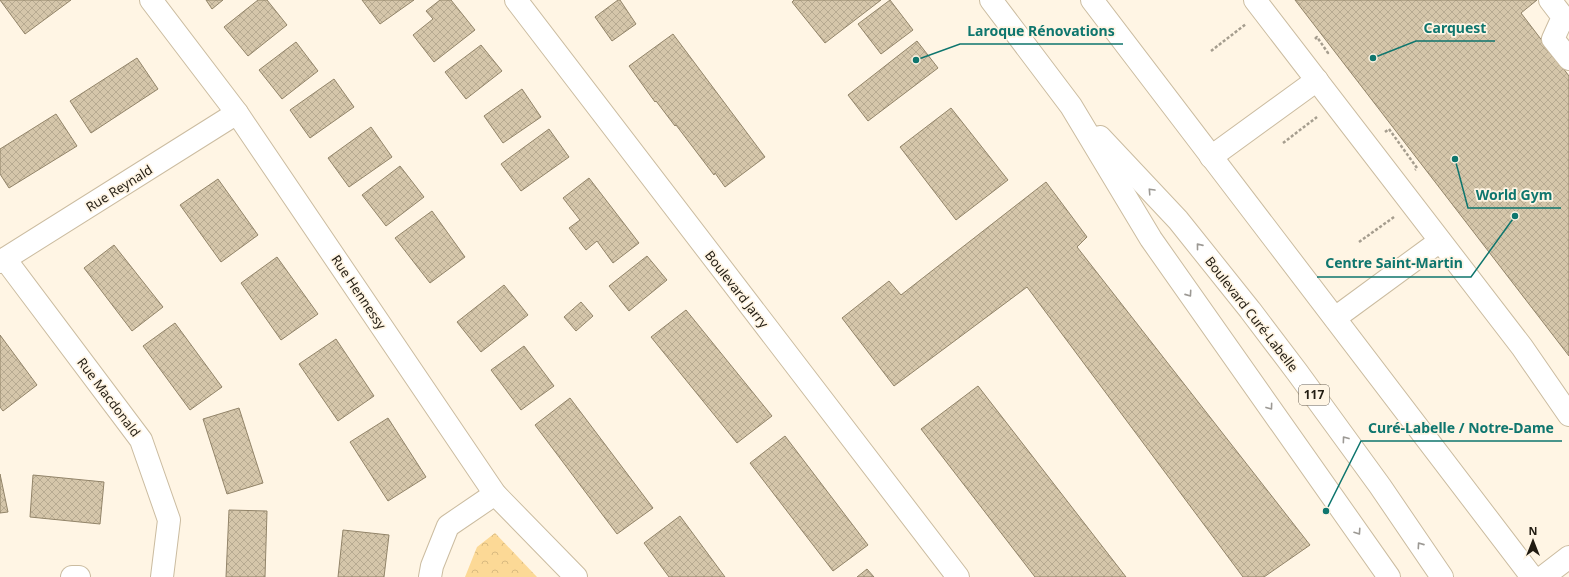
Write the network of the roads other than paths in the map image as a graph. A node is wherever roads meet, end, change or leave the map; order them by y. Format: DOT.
graph roads {
  1 [pos="150,0"];
  2 [pos="516,0"];
  3 [pos="991,0"];
  4 [pos="1092,0"];
  5 [pos="1255,0"];
  6 [pos="1561,10"];
  7 [pos="1569,59"];
  8 [pos="1317,80"];
  9 [pos="1070,106"];
  10 [pos="237,113"];
  11 [pos="1211,157"];
  12 [pos="1440,241"];
  13 [pos="3,260"];
  14 [pos="1335,318"];
  15 [pos="1569,416"];
  16 [pos="496,494"];
  17 [pos="1569,557"];
  18 [pos="72,577"];
  19 [pos="79,577"];
  20 [pos="162,577"];
  21 [pos="430,577"];
  22 [pos="576,577"];
  23 [pos="958,577"];
  24 [pos="1389,577"];
  25 [pos="1442,577"];
  26 [pos="1532,577"];
  27 [pos="1543,577"];
  1 -- 10 [label="street, Rue Hennessy"];
  2 -- 23 [label="street, Boulevard Jarry"];
  3 -- 9 [label="street, Boulevard Curé-Labelle / 117"];
  4 -- 11 [label="street"];
  5 -- 8 [label="street"];
  6 -- 7 [label="street"];
  8 -- 11 [label="street"];
  8 -- 12 [label="street"];
  9 -- 24 [label="street, Boulevard Curé-Labelle / 117, one-way"];
  25 -- 9 [label="street, Boulevard Curé-Labelle / 117, one-way"];
  10 -- 13 [label="street, Rue Reynald"];
  10 -- 16 [label="street, Rue Hennessy"];
  11 -- 14 [label="street"];
  12 -- 14 [label="street"];
  12 -- 15 [label="street"];
  13 -- 20 [label="street, Rue Macdonald"];
  14 -- 26 [label="street"];
  16 -- 21 [label="street"];
  16 -- 22 [label="street, Rue Hennessy"];
  17 -- 27 [label="street"];
  18 -- 19 [label="street"];
}
